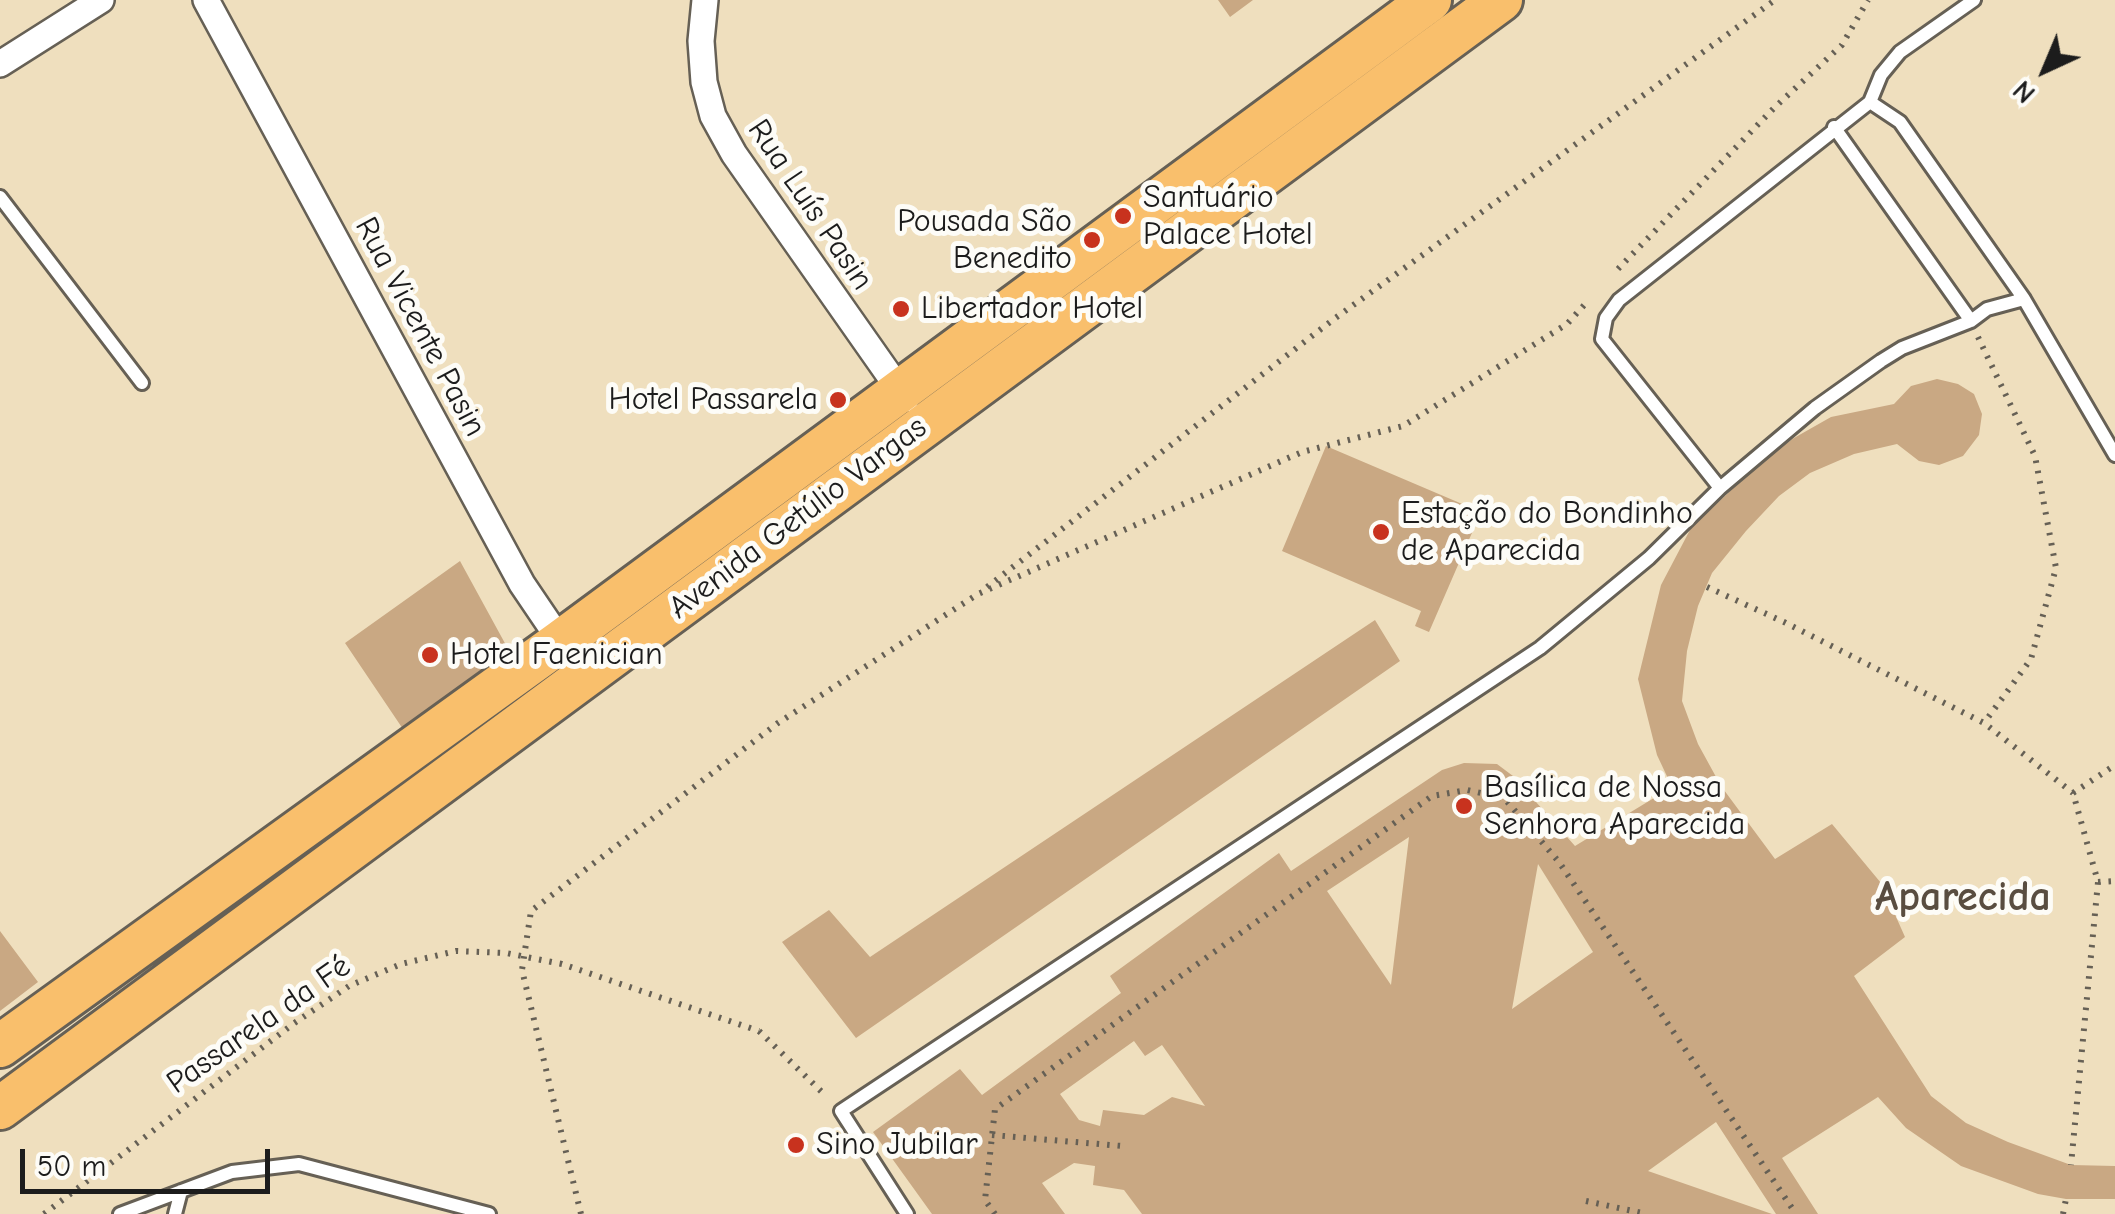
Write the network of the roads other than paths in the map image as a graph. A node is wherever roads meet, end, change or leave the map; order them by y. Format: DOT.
graph roads {
  1 [pos="101,0"];
  2 [pos="206,0"];
  3 [pos="705,0"];
  4 [pos="1430,0"];
  5 [pos="1500,0"];
  6 [pos="1974,0"];
  7 [pos="0,64"];
  8 [pos="1870,102"];
  9 [pos="1834,127"];
  10 [pos="0,197"];
  11 [pos="2024,299"];
  12 [pos="1970,322"];
  13 [pos="142,383"];
  14 [pos="912,407"];
  15 [pos="2115,455"];
  16 [pos="1720,488"];
  17 [pos="560,642"];
  18 [pos="589,676"];
  19 [pos="0,1046"];
  20 [pos="0,1108"];
  21 [pos="181,1191"];
  22 [pos="120,1214"];
  23 [pos="175,1214"];
  24 [pos="489,1214"];
  25 [pos="908,1214"];
  1 -- 7 [label="street"];
  2 -- 17 [label="street, Rua Vicente Pasin"];
  3 -- 14 [label="street, Rua Luís Pasin"];
  4 -- 14 [label="main road, Avenida Getúlio Vargas"];
  5 -- 14 [label="main road, Avenida Getúlio Vargas"];
  6 -- 8 [label="lane"];
  8 -- 9 [label="lane"];
  8 -- 11 [label="lane"];
  9 -- 12 [label="lane"];
  9 -- 16 [label="lane"];
  10 -- 13 [label="lane"];
  11 -- 12 [label="lane"];
  11 -- 15 [label="lane"];
  12 -- 16 [label="lane"];
  14 -- 17 [label="main road, Avenida Getúlio Vargas"];
  14 -- 18 [label="main road, Avenida Getúlio Vargas"];
  16 -- 25 [label="lane"];
  17 -- 18 [label="street, Rua Vicente Pasin"];
  17 -- 19 [label="main road, Avenida Getúlio Vargas"];
  18 -- 20 [label="main road, Avenida Getúlio Vargas"];
  21 -- 22 [label="lane"];
  21 -- 23 [label="lane"];
  21 -- 24 [label="lane"];
}
